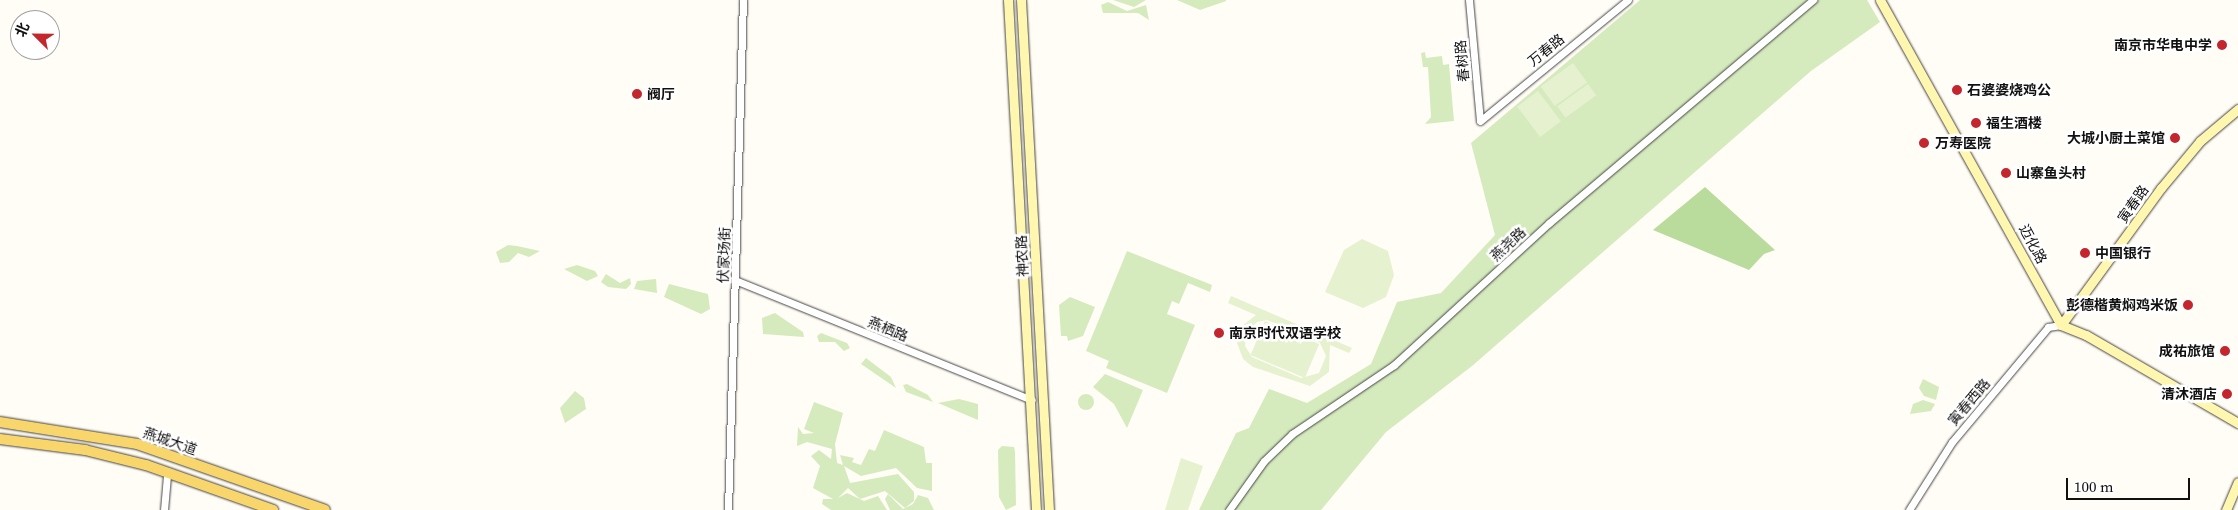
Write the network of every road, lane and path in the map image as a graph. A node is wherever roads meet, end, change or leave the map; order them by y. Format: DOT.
graph roads {
  1 [pos="743,0"];
  2 [pos="1008,0"];
  3 [pos="1021,0"];
  4 [pos="1469,0"];
  5 [pos="1628,0"];
  6 [pos="1813,0"];
  7 [pos="1880,0"];
  8 [pos="2238,109"];
  9 [pos="1480,121"];
  10 [pos="735,280"];
  11 [pos="2061,325"];
  12 [pos="1032,400"];
  13 [pos="0,422"];
  14 [pos="2238,423"];
  15 [pos="0,439"];
  16 [pos="167,473"];
  17 [pos="2238,482"];
  18 [pos="164,510"];
  19 [pos="273,510"];
  20 [pos="325,510"];
  21 [pos="728,510"];
  22 [pos="1036,510"];
  23 [pos="1049,510"];
  24 [pos="1228,510"];
  25 [pos="1909,510"];
  26 [pos="2226,510"];
  1 -- 10 [label="street, 伏家场街"];
  2 -- 12 [label="street, 神农路"];
  3 -- 23 [label="street, 神农路"];
  4 -- 9 [label="street, 春树路"];
  5 -- 9 [label="street, 万春路"];
  6 -- 24 [label="street, 燕尧路"];
  7 -- 11 [label="street, 迈化路"];
  8 -- 11 [label="street, 寅春路"];
  10 -- 12 [label="street, 燕栖路"];
  10 -- 21 [label="street, 伏家场街"];
  11 -- 14 [label="street"];
  11 -- 25 [label="street, 寅春西路"];
  12 -- 22 [label="street, 神农路"];
  13 -- 20 [label="main road, 燕城大道"];
  15 -- 16 [label="main road"];
  16 -- 18 [label="street"];
  16 -- 19 [label="main road"];
  17 -- 26 [label="street"];
}
